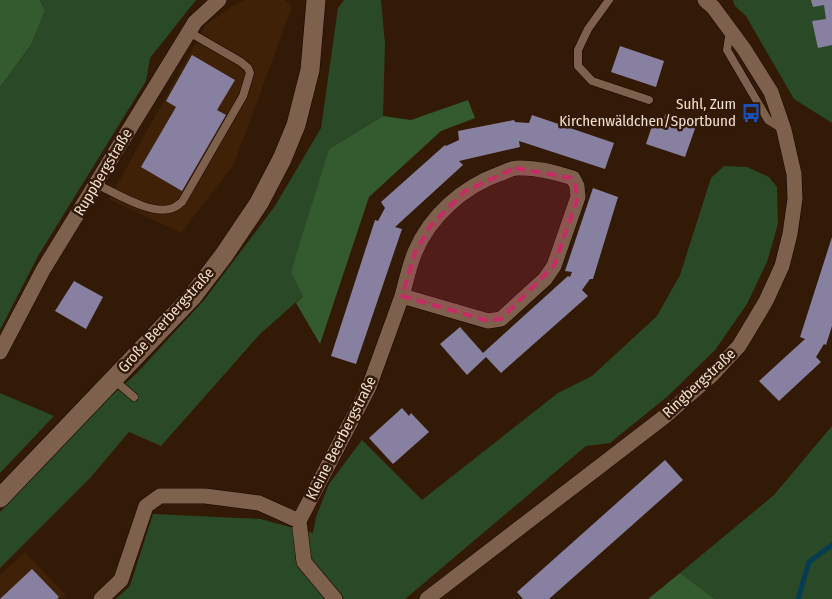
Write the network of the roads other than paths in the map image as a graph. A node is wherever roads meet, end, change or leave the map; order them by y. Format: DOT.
graph roads {
  1 [pos="219,0"];
  2 [pos="316,0"];
  3 [pos="610,0"];
  4 [pos="705,0"];
  5 [pos="189,32"];
  6 [pos="649,100"];
  7 [pos="96,184"];
  8 [pos="402,296"];
  9 [pos="0,352"];
  10 [pos="113,379"];
  11 [pos="134,397"];
  12 [pos="0,498"];
  13 [pos="299,521"];
  14 [pos="101,599"];
  15 [pos="335,599"];
  16 [pos="427,599"];
  1 -- 5 [label="street, Ruppbergstraße"];
  2 -- 10 [label="street, Große Beerbergstraße"];
  3 -- 6 [label="lane"];
  4 -- 16 [label="street, Ringbergstraße"];
  5 -- 7 [label="street, Ruppbergstraße"];
  5 -- 7 [label="lane"];
  7 -- 9 [label="street, Ruppbergstraße"];
  8 -- 8 [label="street, Kleine Beerbergstraße"];
  8 -- 13 [label="street, Kleine Beerbergstraße"];
  10 -- 11 [label="lane"];
  10 -- 12 [label="street, Große Beerbergstraße"];
  13 -- 14 [label="street"];
  13 -- 15 [label="street"];
}
